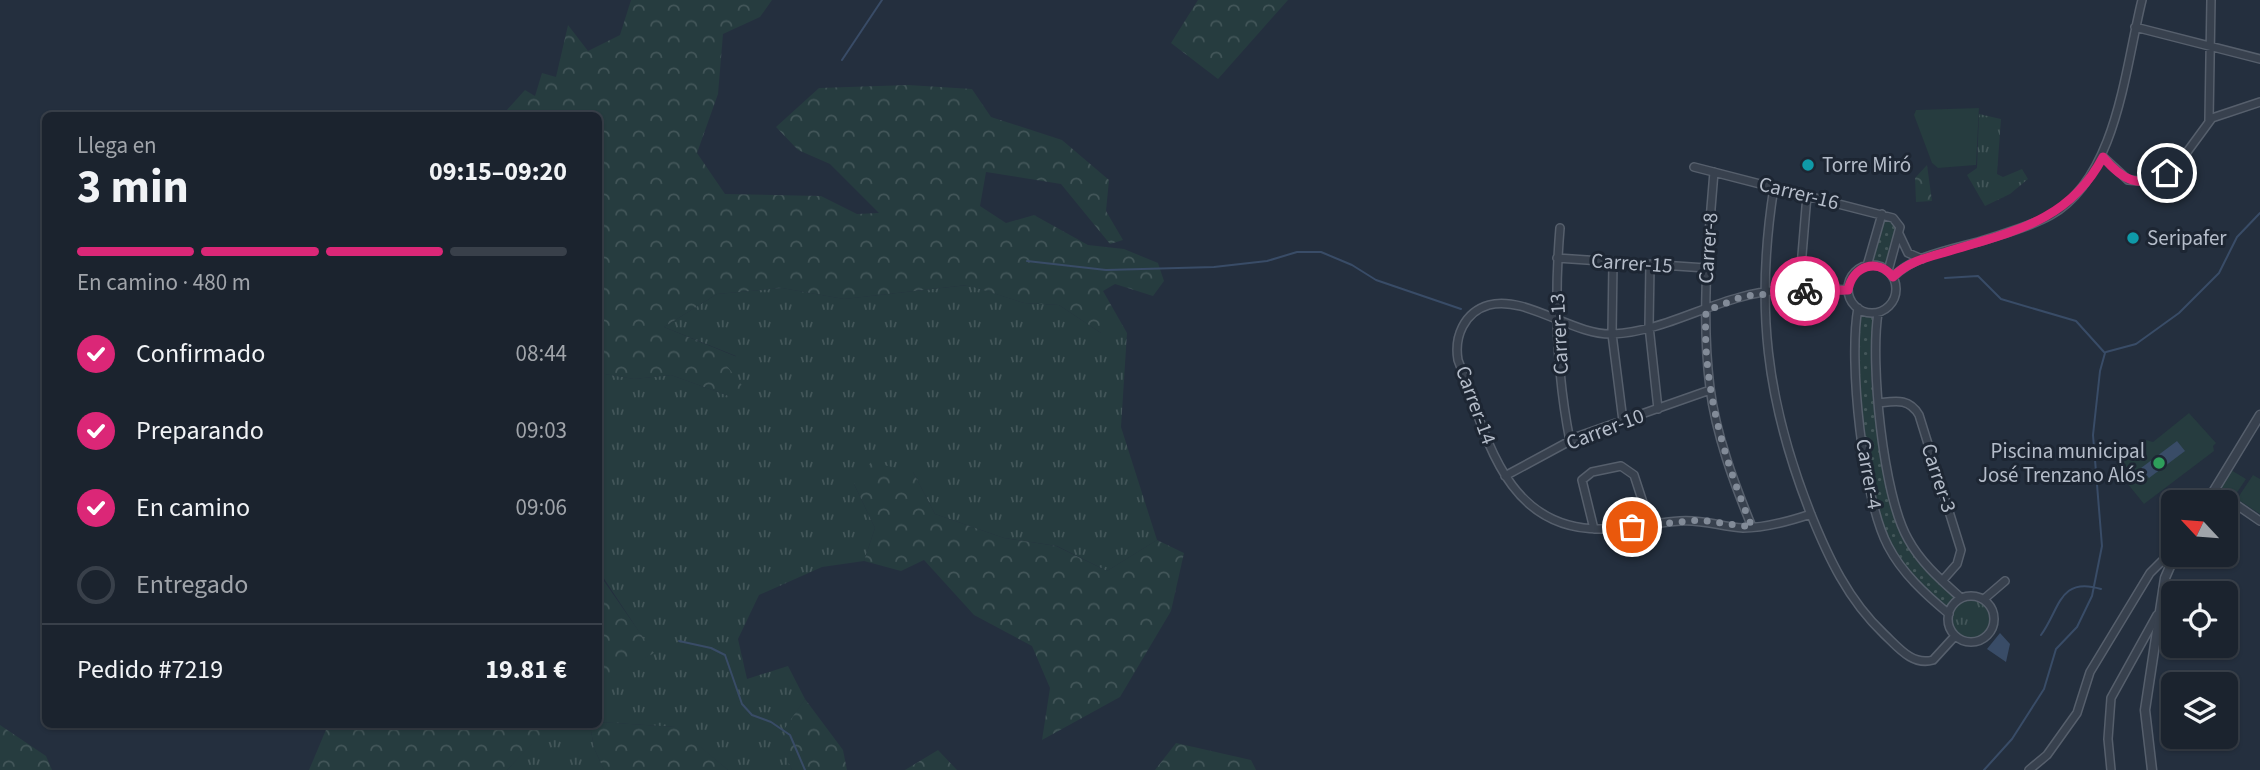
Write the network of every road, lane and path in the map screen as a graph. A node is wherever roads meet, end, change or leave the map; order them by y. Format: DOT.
graph roads {
  1 [pos="2143,0"];
  2 [pos="2211,0"];
  3 [pos="2135,27"];
  4 [pos="2209,45"];
  5 [pos="2260,59"];
  6 [pos="2260,102"];
  7 [pos="2209,120"];
  8 [pos="2103,157"];
  9 [pos="1694,167"];
  10 [pos="1714,172"];
  11 [pos="1774,187"];
  12 [pos="1807,195"];
  13 [pos="1882,214"];
  14 [pos="1560,228"];
  15 [pos="1899,229"];
  16 [pos="1557,258"];
  17 [pos="1923,259"];
  18 [pos="1613,262"];
  19 [pos="1650,265"];
  20 [pos="1867,266"];
  21 [pos="1706,268"];
  22 [pos="1891,274"];
  23 [pos="1848,290"];
  24 [pos="1799,291"];
  25 [pos="1765,293"];
  26 [pos="1858,309"];
  27 [pos="1706,311"];
  28 [pos="1878,313"];
  29 [pos="1556,319"];
  30 [pos="1649,326"];
  31 [pos="1612,334"];
  32 [pos="1710,390"];
  33 [pos="1879,403"];
  34 [pos="1657,409"];
  35 [pos="2260,415"];
  36 [pos="1623,421"];
  37 [pos="1570,441"];
  38 [pos="1505,476"];
  39 [pos="2215,490"];
  40 [pos="2238,506"];
  41 [pos="1811,514"];
  42 [pos="2260,521"];
  43 [pos="1650,524"];
  44 [pos="1752,527"];
  45 [pos="1594,529"];
  46 [pos="2161,562"];
  47 [pos="2171,567"];
  48 [pos="1942,581"];
  49 [pos="2005,581"];
  50 [pos="1961,598"];
  51 [pos="1984,599"];
  52 [pos="2160,609"];
  53 [pos="1949,614"];
  54 [pos="1955,636"];
  55 [pos="2029,770"];
  56 [pos="2110,770"];
  57 [pos="2152,770"];
  1 -- 3 [label="street"];
  2 -- 4 [label="street"];
  3 -- 4 [label="street"];
  3 -- 8 [label="street"];
  4 -- 5 [label="street"];
  4 -- 7 [label="street"];
  6 -- 7 [label="street"];
  7 -- 8 [label="street"];
  8 -- 17 [label="street"];
  9 -- 10 [label="street, Carrer-16"];
  10 -- 11 [label="street, Carrer-16"];
  10 -- 21 [label="street, Carrer-8"];
  11 -- 12 [label="street, Carrer-16"];
  11 -- 25 [label="street"];
  12 -- 13 [label="street, Carrer-16"];
  12 -- 24 [label="street"];
  13 -- 15 [label="street, Carrer-16"];
  13 -- 20 [label="street"];
  14 -- 16 [label="street, Carrer-13"];
  15 -- 17 [label="street, Carrer-16"];
  15 -- 22 [label="street"];
  16 -- 18 [label="street, Carrer-15"];
  16 -- 29 [label="street, Carrer-13"];
  17 -- 22 [label="street"];
  18 -- 19 [label="street, Carrer-15"];
  18 -- 31 [label="street"];
  19 -- 21 [label="street, Carrer-15"];
  19 -- 30 [label="street"];
  20 -- 22 [label="street"];
  20 -- 23 [label="street"];
  21 -- 27 [label="street, Carrer-8"];
  22 -- 28 [label="street"];
  23 -- 24 [label="street, Carrer-14"];
  23 -- 26 [label="street"];
  24 -- 25 [label="street, Carrer-14"];
  25 -- 27 [label="street, Carrer-14"];
  25 -- 41 [label="street"];
  26 -- 28 [label="street"];
  26 -- 53 [label="street, Carrer-4"];
  27 -- 30 [label="street, Carrer-14"];
  27 -- 32 [label="street, Carrer-8"];
  28 -- 33 [label="street, Carrer-4"];
  29 -- 31 [label="street, Carrer-14"];
  29 -- 37 [label="street, Carrer-13"];
  29 -- 38 [label="street, Carrer-14"];
  30 -- 31 [label="street, Carrer-14"];
  30 -- 34 [label="street"];
  31 -- 36 [label="street"];
  32 -- 34 [label="street, Carrer-10"];
  32 -- 44 [label="street, Carrer-8"];
  33 -- 48 [label="street, Carrer-4"];
  33 -- 48 [label="street, Carrer-3"];
  34 -- 36 [label="street, Carrer-10"];
  35 -- 39 [label="street"];
  36 -- 37 [label="street, Carrer-10"];
  37 -- 38 [label="street, Carrer-10"];
  38 -- 45 [label="street, Carrer-14"];
  40 -- 42 [label="street"];
  41 -- 44 [label="street, Carrer-14"];
  41 -- 54 [label="street"];
  43 -- 44 [label="street, Carrer-14"];
  43 -- 45 [label="street, Carrer-14"];
  43 -- 45 [label="street"];
  46 -- 55 [label="street"];
  47 -- 52 [label="street"];
  48 -- 50 [label="street, Carrer-4"];
  49 -- 51 [label="street"];
  50 -- 51 [label="street"];
  50 -- 53 [label="street"];
  51 -- 54 [label="street"];
  52 -- 56 [label="street"];
  52 -- 57 [label="street"];
  53 -- 54 [label="street"];
}
